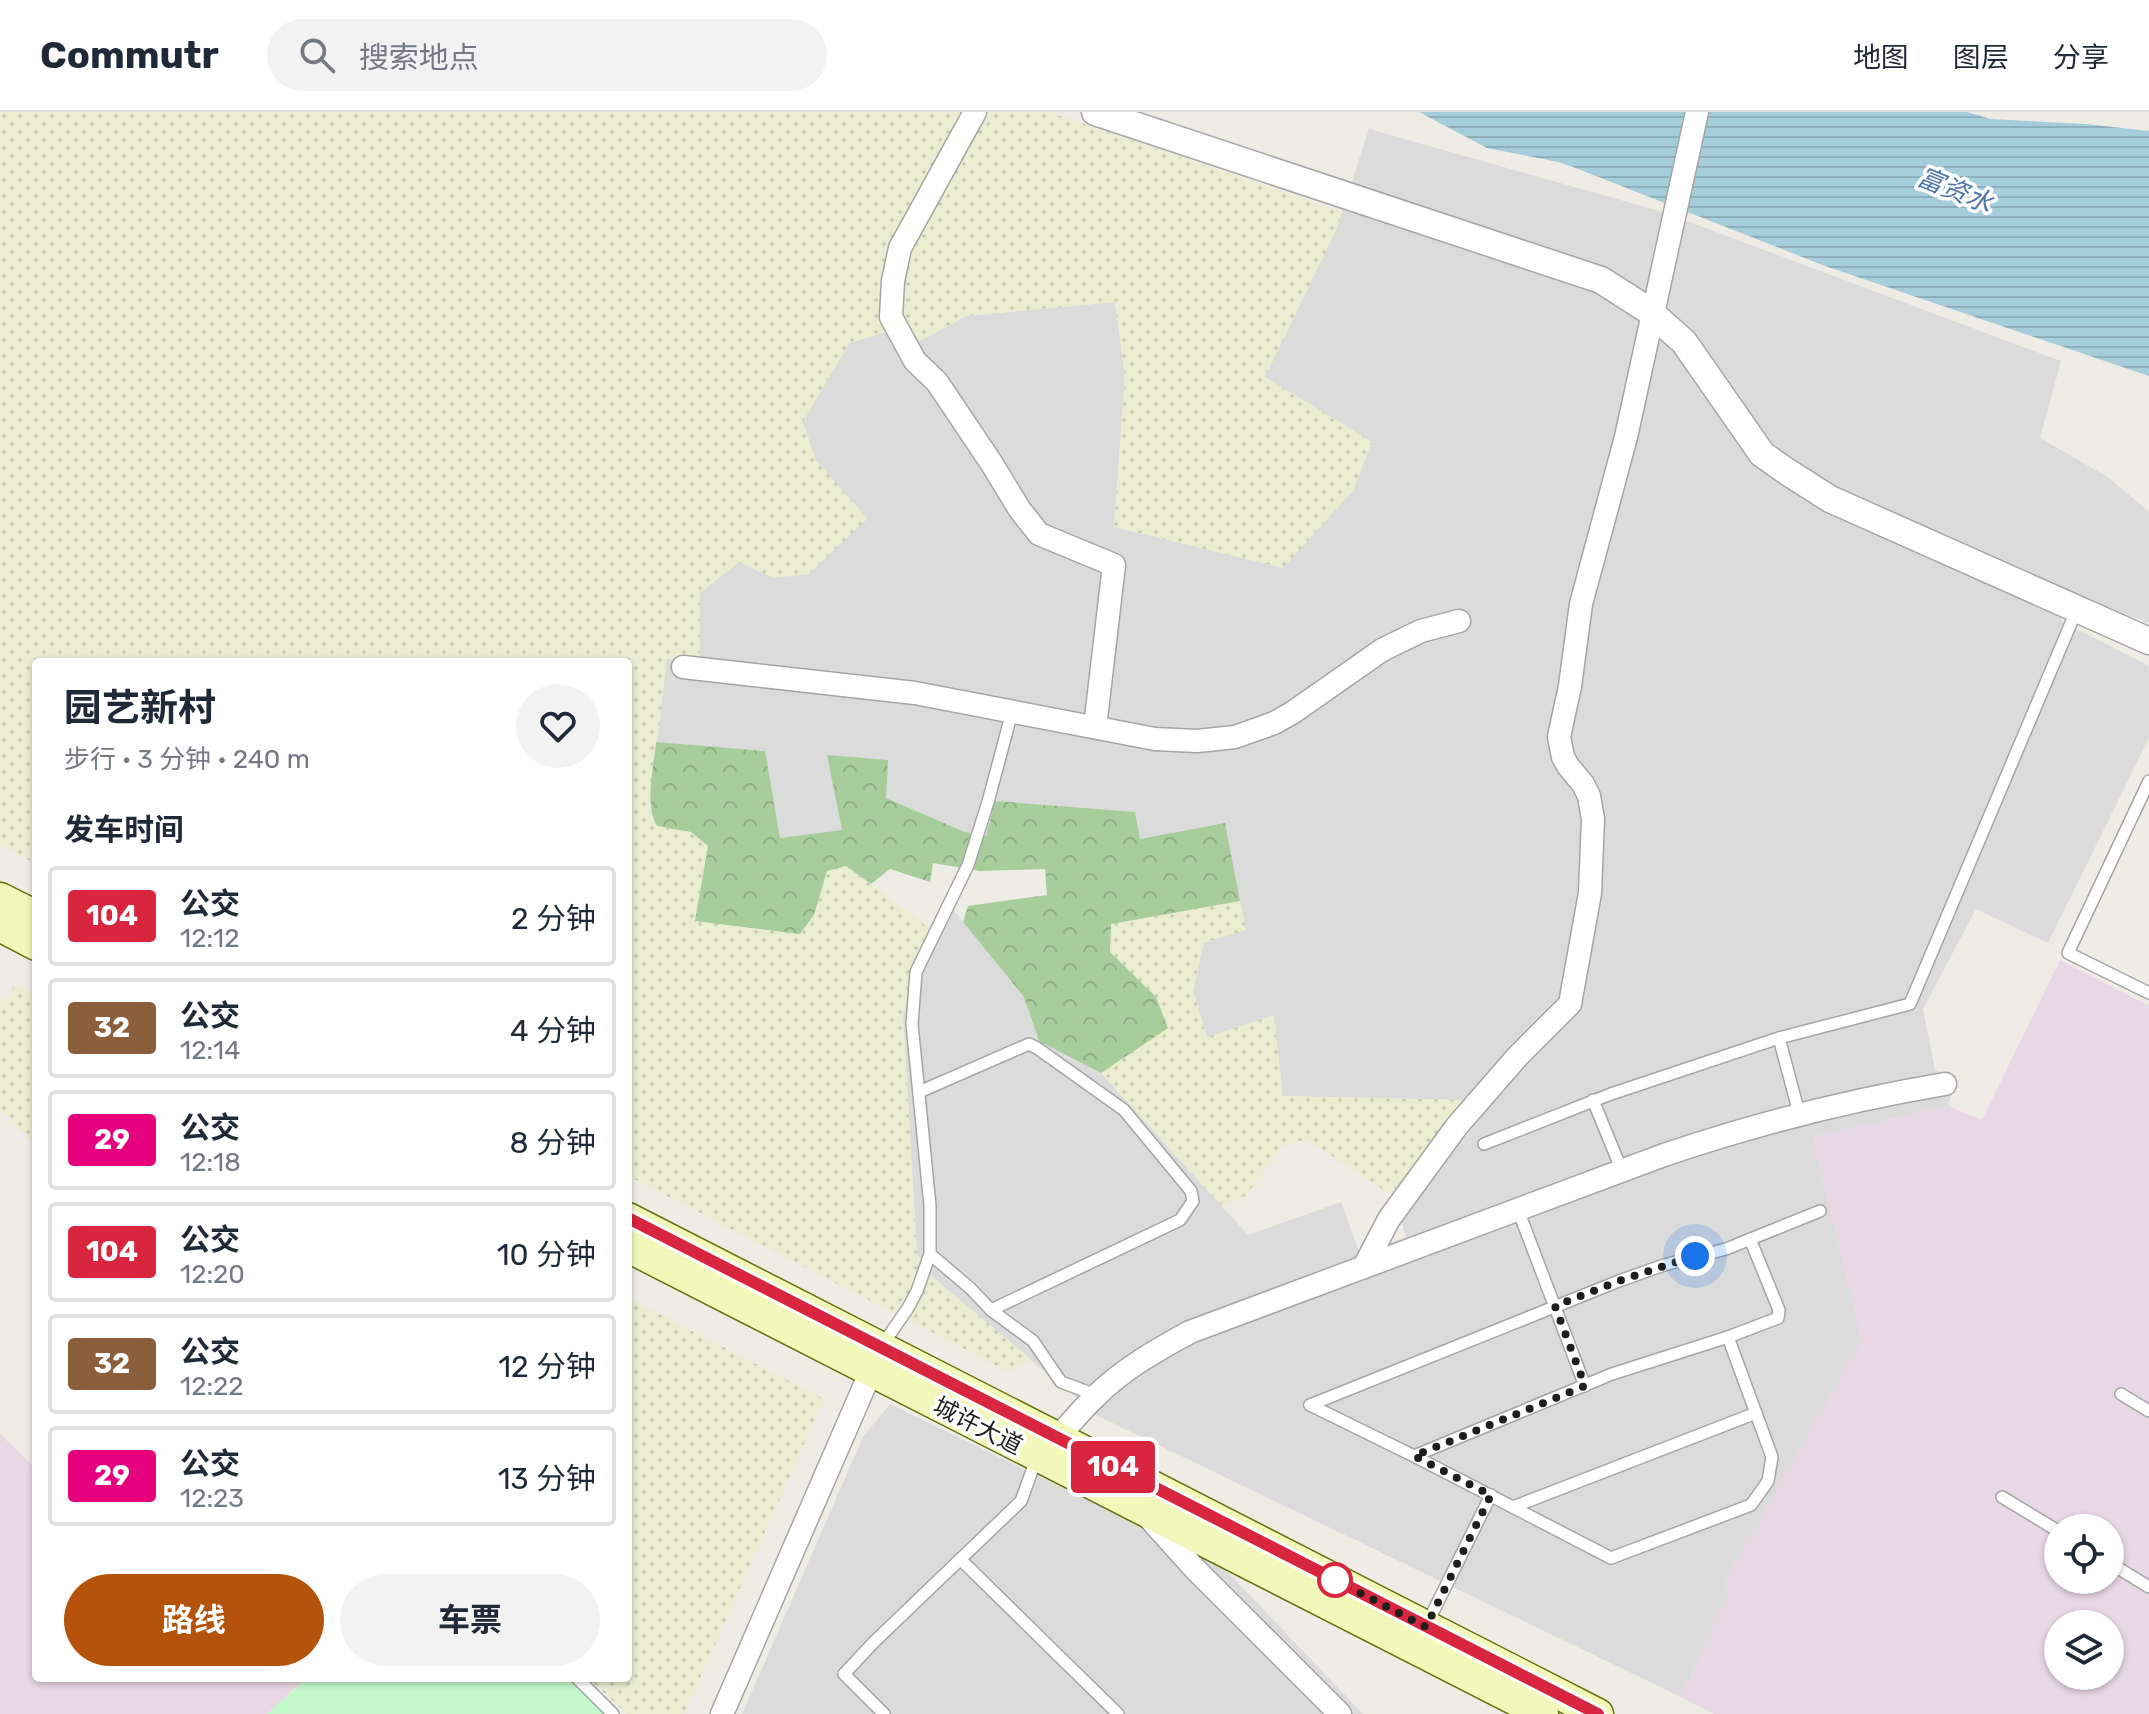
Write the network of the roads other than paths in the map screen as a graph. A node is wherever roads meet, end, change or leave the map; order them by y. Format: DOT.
graph roads {
  1 [pos="975,112"];
  2 [pos="1095,112"];
  3 [pos="1697,112"];
  4 [pos="1653,314"];
  5 [pos="2077,609"];
  6 [pos="1459,621"];
  7 [pos="2149,641"];
  8 [pos="683,667"];
  9 [pos="1012,712"];
  10 [pos="1095,727"];
  11 [pos="2149,781"];
  12 [pos="0,898"];
  13 [pos="17,933"];
  14 [pos="2149,993"];
  15 [pos="1779,1038"];
  16 [pos="1945,1084"];
  17 [pos="919,1092"];
  18 [pos="1593,1100"];
  19 [pos="1799,1113"];
  20 [pos="1484,1144"];
  21 [pos="1622,1171"];
  22 [pos="1518,1210"];
  23 [pos="1820,1211"];
  24 [pos="632,1220"];
  25 [pos="1750,1239"];
  26 [pos="632,1249"];
  27 [pos="930,1254"];
  28 [pos="1364,1267"];
  29 [pos="1555,1306"];
  30 [pos="991,1310"];
  31 [pos="1728,1337"];
  32 [pos="876,1359"];
  33 [pos="1585,1386"];
  34 [pos="2121,1394"];
  35 [pos="1096,1395"];
  36 [pos="2149,1411"];
  37 [pos="1756,1413"];
  38 [pos="1047,1447"];
  39 [pos="1414,1456"];
  40 [pos="1491,1495"];
  41 [pos="2002,1497"];
  42 [pos="1513,1507"];
  43 [pos="1143,1510"];
  44 [pos="2044,1522"];
  45 [pos="960,1559"];
  46 [pos="2124,1572"];
  47 [pos="2149,1587"];
  48 [pos="1426,1627"];
  49 [pos="581,1682"];
  50 [pos="613,1714"];
  51 [pos="722,1714"];
  52 [pos="884,1714"];
  53 [pos="1118,1714"];
  54 [pos="1340,1714"];
  55 [pos="1543,1714"];
  56 [pos="1598,1714"];
  1 -- 10 [label="street"];
  2 -- 4 [label="street"];
  3 -- 4 [label="street"];
  4 -- 5 [label="street"];
  4 -- 28 [label="street"];
  5 -- 7 [label="street"];
  5 -- 15 [label="lane"];
  6 -- 10 [label="street"];
  8 -- 9 [label="street"];
  9 -- 10 [label="street"];
  9 -- 17 [label="lane"];
  11 -- 14 [label="lane"];
  12 -- 13 [label="main road"];
  15 -- 18 [label="lane"];
  15 -- 19 [label="lane"];
  16 -- 19 [label="street"];
  17 -- 27 [label="lane"];
  17 -- 30 [label="lane"];
  18 -- 20 [label="lane"];
  18 -- 21 [label="lane"];
  19 -- 21 [label="street"];
  21 -- 22 [label="street"];
  22 -- 28 [label="street"];
  22 -- 29 [label="lane"];
  23 -- 25 [label="lane"];
  24 -- 32 [label="main road, 城许大道"];
  25 -- 29 [label="lane"];
  25 -- 31 [label="lane"];
  26 -- 32 [label="main road, 城许大道"];
  27 -- 30 [label="lane"];
  27 -- 32 [label="lane"];
  28 -- 35 [label="street"];
  29 -- 33 [label="lane"];
  29 -- 39 [label="lane"];
  30 -- 35 [label="lane"];
  31 -- 33 [label="lane"];
  31 -- 37 [label="lane"];
  32 -- 38 [label="main road, 城许大道"];
  32 -- 51 [label="street"];
  33 -- 39 [label="lane"];
  34 -- 36 [label="lane"];
  35 -- 38 [label="street"];
  37 -- 42 [label="lane"];
  37 -- 42 [label="lane"];
  38 -- 43 [label="main road, 城许大道"];
  38 -- 45 [label="lane"];
  38 -- 48 [label="main road, 城许大道"];
  39 -- 40 [label="lane"];
  40 -- 42 [label="lane"];
  40 -- 48 [label="lane"];
  41 -- 44 [label="lane"];
  43 -- 54 [label="street"];
  43 -- 55 [label="main road, 城许大道"];
  45 -- 52 [label="lane"];
  45 -- 53 [label="lane"];
  46 -- 47 [label="lane"];
  48 -- 56 [label="main road, 城许大道"];
  49 -- 50 [label="lane"];
}
